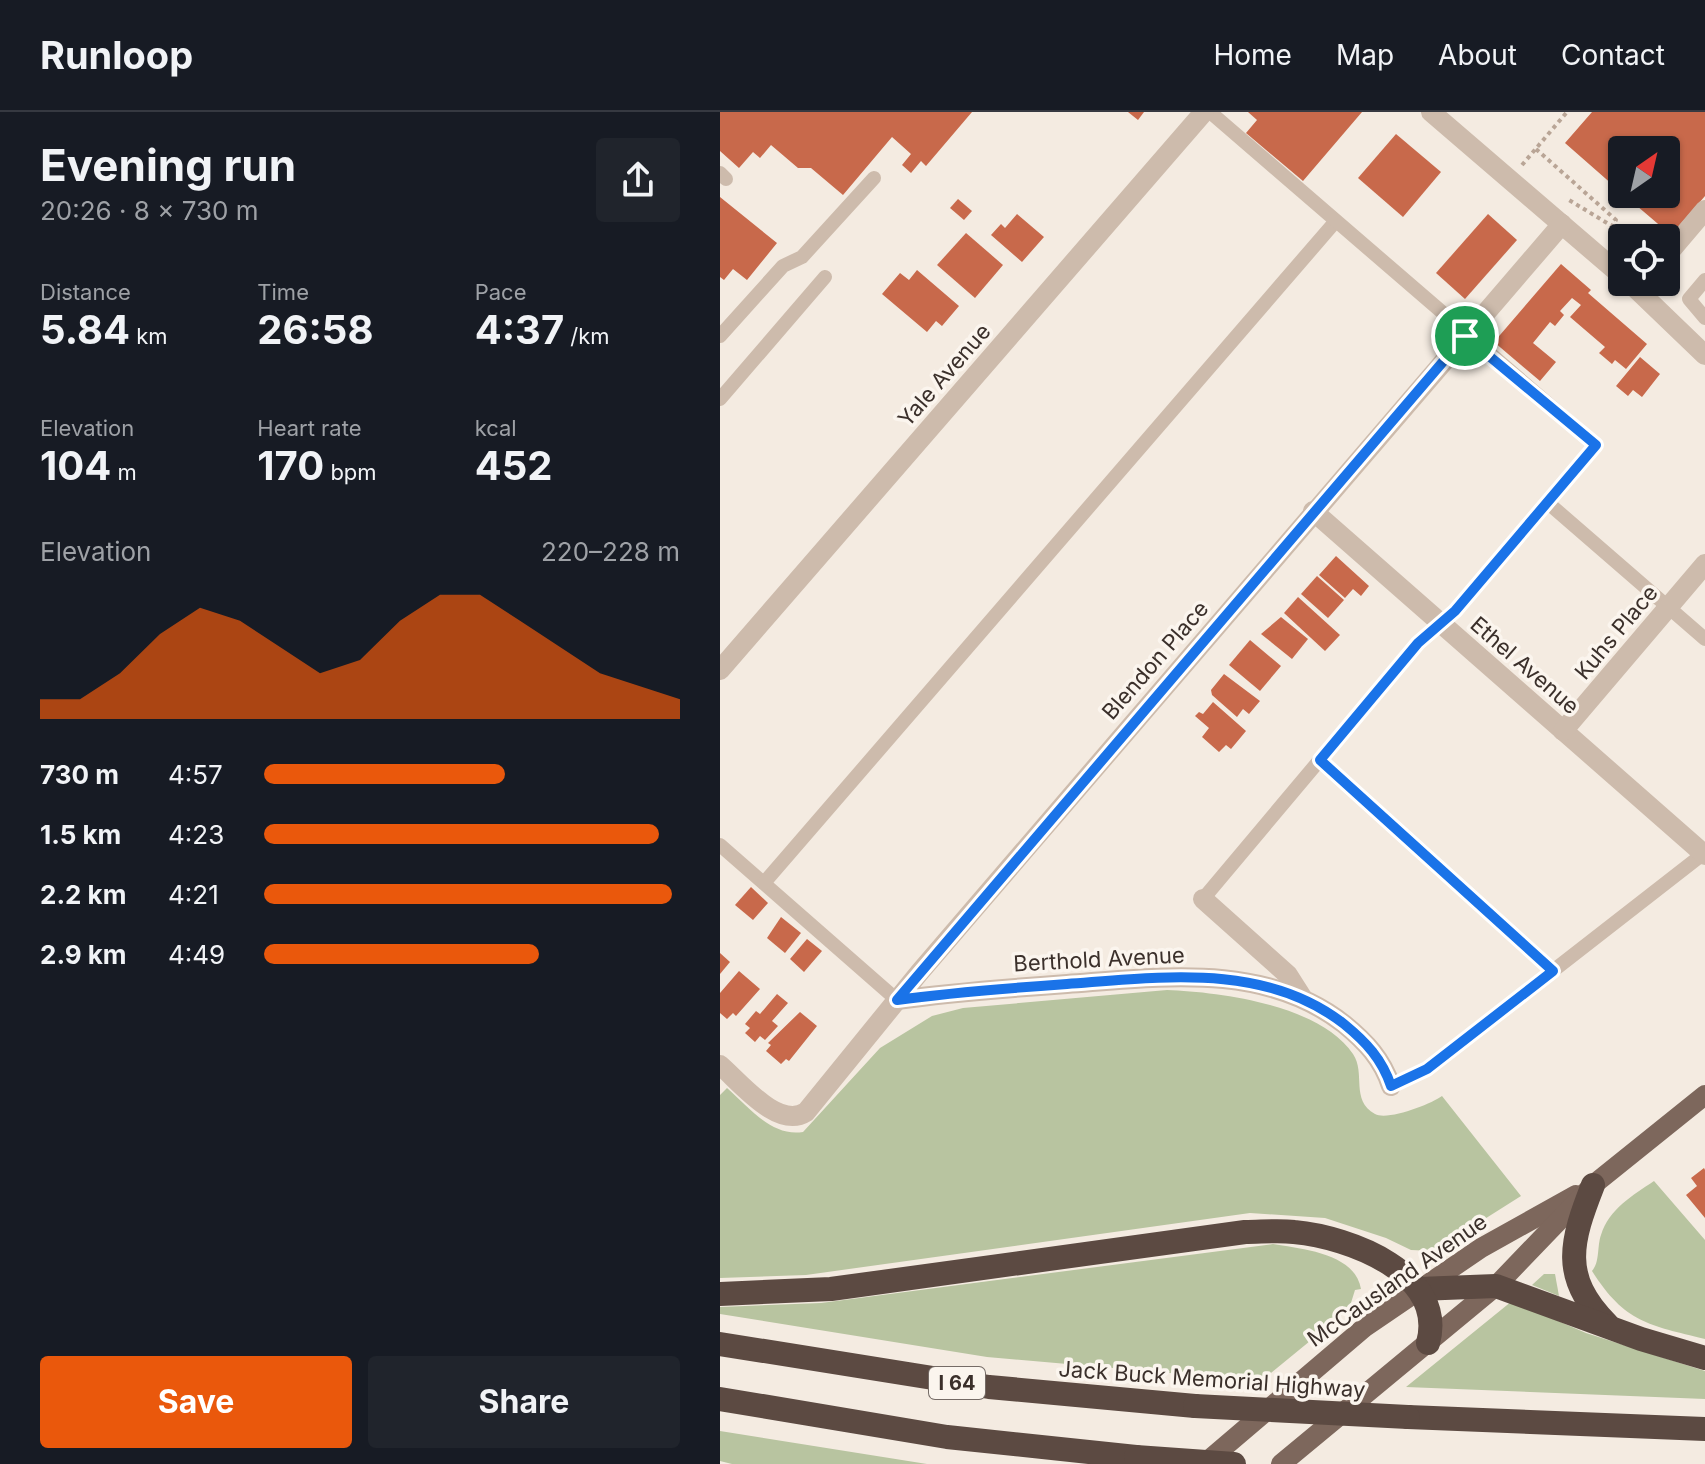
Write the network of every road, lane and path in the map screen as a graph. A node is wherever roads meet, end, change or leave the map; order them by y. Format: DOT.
graph roads {
  1 [pos="1207,112"];
  2 [pos="1431,112"];
  3 [pos="1567,112"];
  4 [pos="1536,149"];
  5 [pos="1525,161"];
  6 [pos="874,178"];
  7 [pos="1558,193"];
  8 [pos="1705,210"];
  9 [pos="1335,222"];
  10 [pos="1562,224"];
  11 [pos="1680,239"];
  12 [pos="1608,264"];
  13 [pos="825,277"];
  14 [pos="1705,280"];
  15 [pos="1648,296"];
  16 [pos="1705,318"];
  17 [pos="720,336"];
  18 [pos="1465,336"];
  19 [pos="1705,355"];
  20 [pos="720,399"];
  21 [pos="1547,502"];
  22 [pos="1313,511"];
  23 [pos="1705,564"];
  24 [pos="1668,608"];
  25 [pos="1441,623"];
  26 [pos="1705,639"];
  27 [pos="720,670"];
  28 [pos="1563,731"];
  29 [pos="1320,760"];
  30 [pos="720,845"];
  31 [pos="1704,855"];
  32 [pos="764,883"];
  33 [pos="1203,899"];
  34 [pos="1553,971"];
  35 [pos="1302,997"];
  36 [pos="897,1000"];
  37 [pos="720,1065"];
  38 [pos="1391,1086"];
  39 [pos="1705,1095"];
  40 [pos="1593,1185"];
  41 [pos="1496,1286"];
  42 [pos="1419,1289"];
  43 [pos="720,1294"];
  44 [pos="1612,1329"];
  45 [pos="1428,1343"];
  46 [pos="720,1344"];
  47 [pos="1705,1358"];
  48 [pos="720,1399"];
  49 [pos="1705,1429"];
  50 [pos="1204,1464"];
  51 [pos="1234,1464"];
  52 [pos="1281,1464"];
  1 -- 9 [label="lane"];
  1 -- 27 [label="street, Yale Avenue"];
  2 -- 10 [label="street"];
  3 -- 4 [label="path"];
  4 -- 5 [label="path"];
  4 -- 7 [label="path"];
  6 -- 17 [label="lane"];
  8 -- 11 [label="street"];
  9 -- 18 [label="lane"];
  9 -- 32 [label="lane"];
  10 -- 12 [label="street"];
  10 -- 18 [label="street, Blendon Place"];
  13 -- 20 [label="lane"];
  14 -- 16 [label="lane"];
  15 -- 19 [label="street"];
  18 -- 21 [label="lane"];
  18 -- 22 [label="street, Blendon Place"];
  21 -- 24 [label="lane"];
  21 -- 25 [label="lane"];
  22 -- 25 [label="street, Ethel Avenue"];
  22 -- 36 [label="street, Blendon Place"];
  23 -- 24 [label="street, Kuhs Place"];
  24 -- 26 [label="lane"];
  24 -- 28 [label="street, Kuhs Place"];
  25 -- 28 [label="street, Ethel Avenue"];
  25 -- 29 [label="lane"];
  28 -- 31 [label="street, Ethel Avenue"];
  29 -- 33 [label="lane"];
  29 -- 34 [label="lane"];
  30 -- 32 [label="lane"];
  31 -- 34 [label="lane"];
  32 -- 36 [label="lane"];
  33 -- 35 [label="street, Berthold Avenue"];
  34 -- 38 [label="lane"];
  35 -- 36 [label="street, Berthold Avenue"];
  35 -- 38 [label="street, Berthold Avenue"];
  36 -- 37 [label="street, Blendon Place"];
  39 -- 40 [label="main road, McCausland Avenue"];
  40 -- 41 [label="main road, McCausland Avenue"];
  40 -- 42 [label="main road, McCausland Avenue"];
  40 -- 44 [label="highway"];
  41 -- 42 [label="highway"];
  41 -- 44 [label="highway"];
  41 -- 45 [label="main road, McCausland Avenue"];
  42 -- 43 [label="highway"];
  42 -- 45 [label="highway"];
  42 -- 50 [label="main road, McCausland Avenue"];
  44 -- 47 [label="highway"];
  45 -- 52 [label="main road, McCausland Avenue"];
  46 -- 49 [label="highway, Jack Buck Memorial Highway / I 64, bridge"];
  48 -- 51 [label="highway, bridge"];
}
